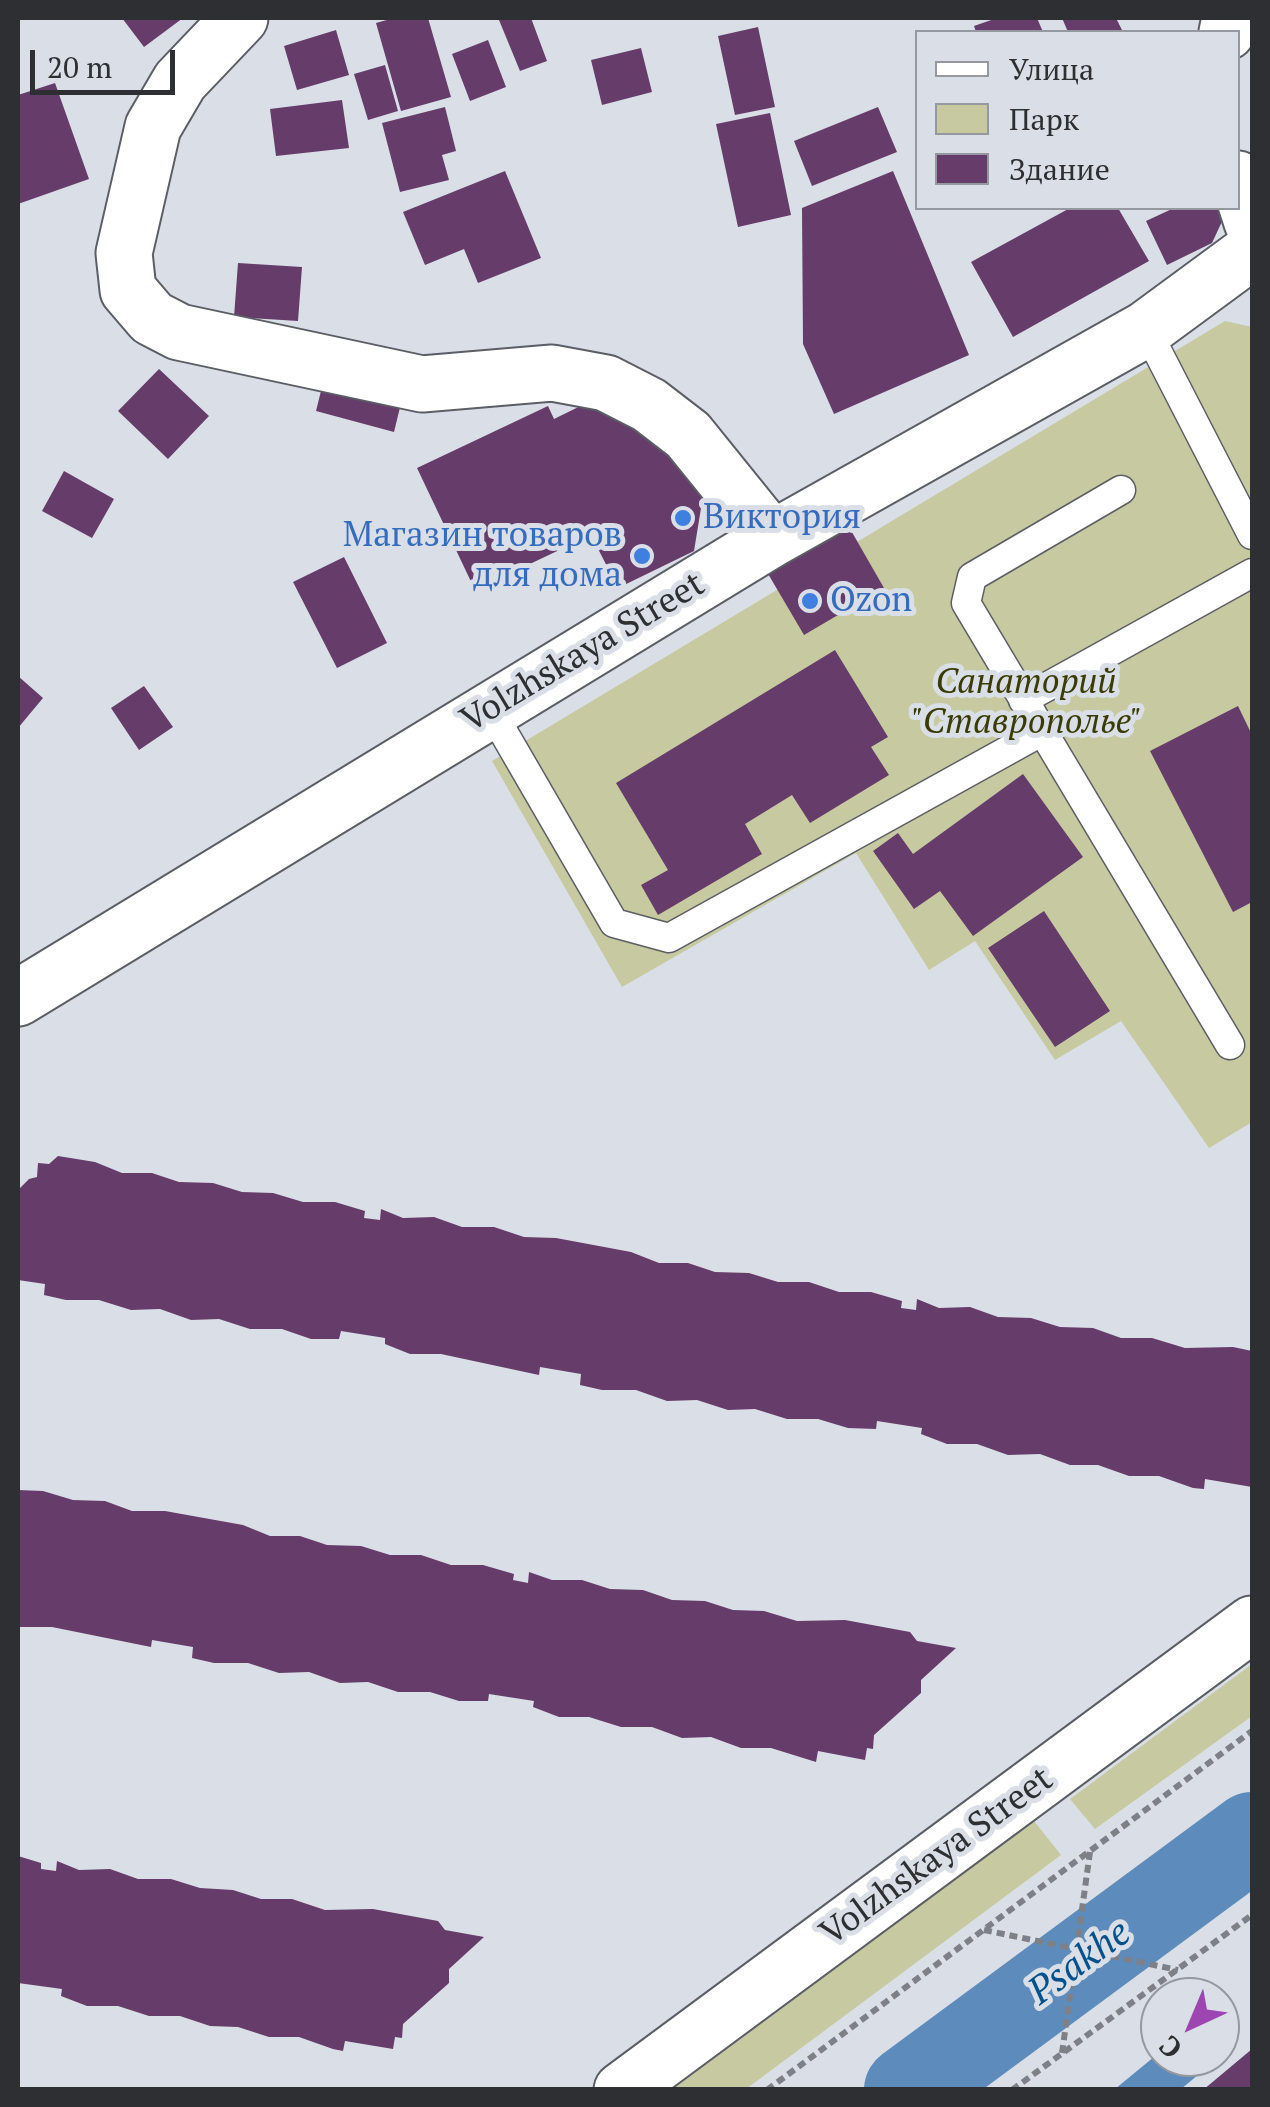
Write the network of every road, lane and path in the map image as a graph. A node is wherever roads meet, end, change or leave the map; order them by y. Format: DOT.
graph roads {
  1 [pos="240,18"];
  2 [pos="1240,185"];
  3 [pos="1252,222"];
  4 [pos="1252,251"];
  5 [pos="1146,329"];
  6 [pos="1121,490"];
  7 [pos="1252,535"];
  8 [pos="772,539"];
  9 [pos="1252,572"];
  10 [pos="1023,700"];
  11 [pos="490,709"];
  12 [pos="1041,732"];
  13 [pos="18,998"];
  14 [pos="1230,1045"];
  15 [pos="1252,1624"];
  16 [pos="1252,1731"];
  17 [pos="1090,1851"];
  18 [pos="1252,1915"];
  19 [pos="984,1930"];
  20 [pos="1179,1970"];
  21 [pos="1062,2053"];
  22 [pos="622,2090"];
  23 [pos="767,2090"];
  24 [pos="1012,2090"];
  1 -- 8 [label="street"];
  2 -- 3 [label="street"];
  4 -- 5 [label="street, Volzhskaya Street"];
  5 -- 7 [label="lane"];
  5 -- 8 [label="street, Volzhskaya Street"];
  6 -- 10 [label="lane"];
  8 -- 11 [label="street, Volzhskaya Street"];
  9 -- 10 [label="lane"];
  10 -- 12 [label="lane"];
  11 -- 12 [label="lane"];
  11 -- 13 [label="street, Volzhskaya Street"];
  12 -- 14 [label="lane"];
  15 -- 22 [label="street, Volzhskaya Street"];
  16 -- 17 [label="path"];
  17 -- 19 [label="path"];
  17 -- 21 [label="path"];
  18 -- 20 [label="path"];
  19 -- 20 [label="path"];
  19 -- 23 [label="path"];
  20 -- 21 [label="path"];
  21 -- 24 [label="path"];
}
